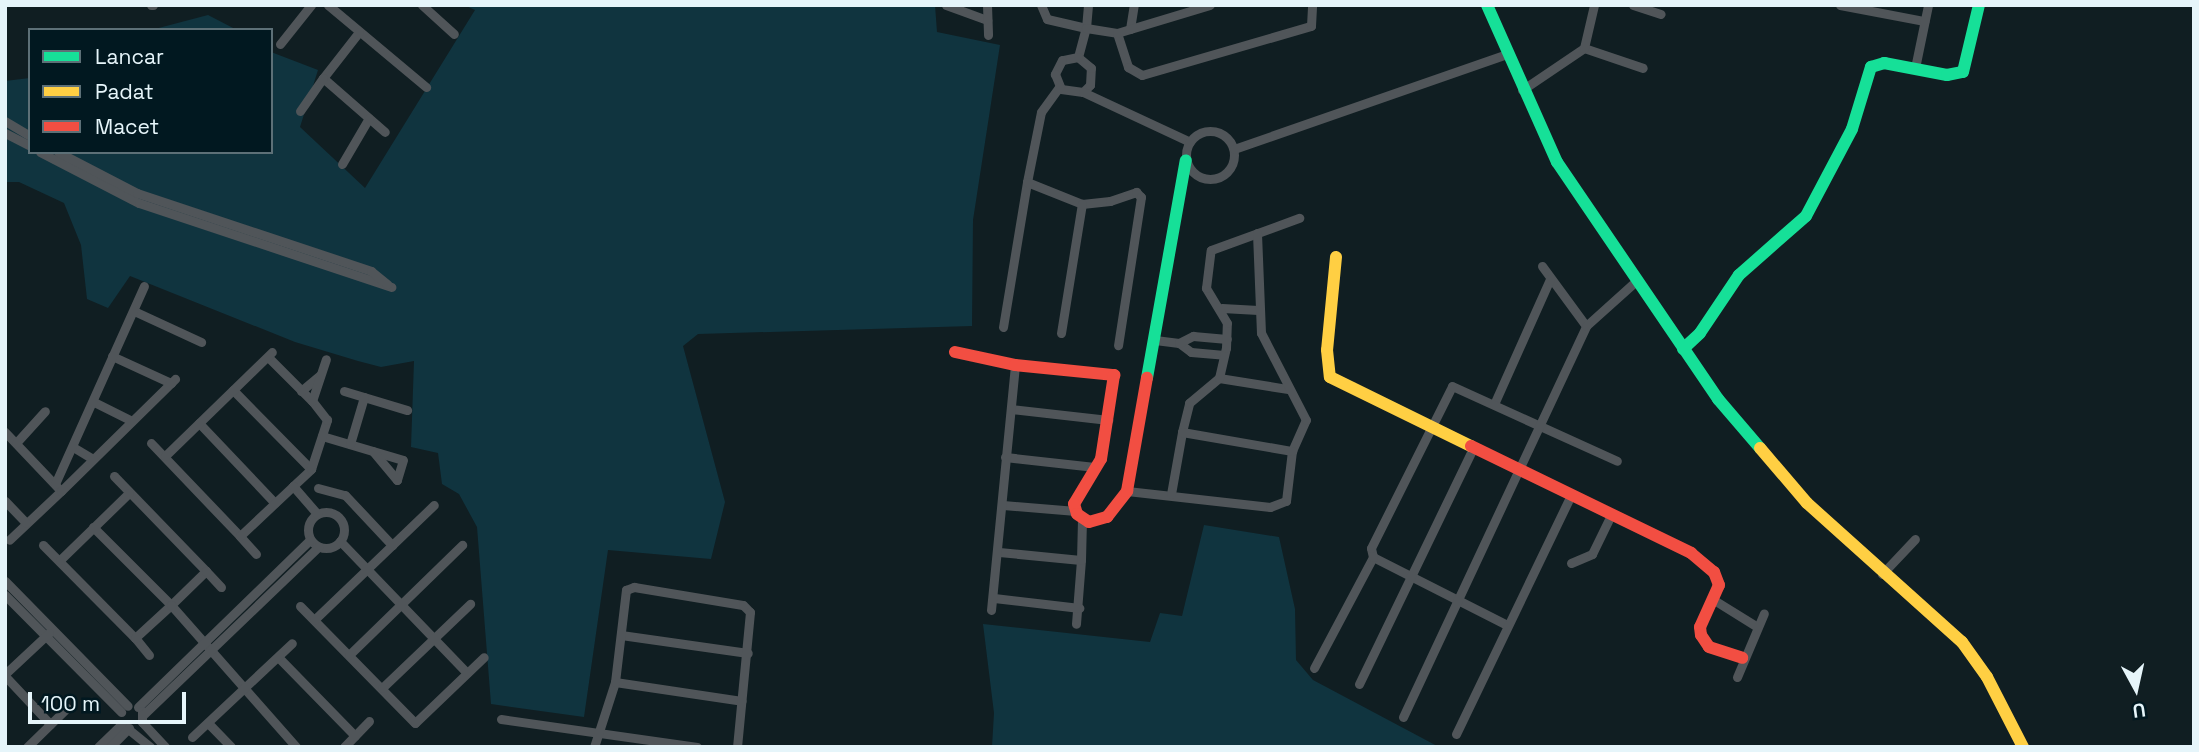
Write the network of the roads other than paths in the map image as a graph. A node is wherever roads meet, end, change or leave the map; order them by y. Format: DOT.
graph roads {
  1 [pos="311,5"];
  2 [pos="328,5"];
  3 [pos="422,5"];
  4 [pos="946,5"];
  5 [pos="987,5"];
  6 [pos="1041,5"];
  7 [pos="1088,5"];
  8 [pos="1134,5"];
  9 [pos="1210,5"];
  10 [pos="1312,5"];
  11 [pos="1487,5"];
  12 [pos="1594,5"];
  13 [pos="1633,5"];
  14 [pos="1840,5"];
  15 [pos="1928,5"];
  16 [pos="1979,5"];
  17 [pos="1188,8"];
  18 [pos="1661,14"];
  19 [pos="987,20"];
  20 [pos="1924,21"];
  21 [pos="1086,28"];
  22 [pos="1130,29"];
  23 [pos="359,32"];
  24 [pos="1117,33"];
  25 [pos="454,34"];
  26 [pos="988,35"];
  27 [pos="280,44"];
  28 [pos="1584,48"];
  29 [pos="1507,54"];
  30 [pos="1077,57"];
  31 [pos="1643,68"];
  32 [pos="1915,68"];
  33 [pos="323,78"];
  34 [pos="426,87"];
  35 [pos="1059,87"];
  36 [pos="1522,90"];
  37 [pos="1083,92"];
  38 [pos="300,111"];
  39 [pos="369,118"];
  40 [pos="5,121"];
  41 [pos="385,132"];
  42 [pos="5,133"];
  43 [pos="28,135"];
  44 [pos="1189,142"];
  45 [pos="28,145"];
  46 [pos="1234,149"];
  47 [pos="44,154"];
  48 [pos="62,154"];
  49 [pos="1186,160"];
  50 [pos="342,164"];
  51 [pos="1027,183"];
  52 [pos="1082,204"];
  53 [pos="1299,218"];
  54 [pos="1257,233"];
  55 [pos="1336,257"];
  56 [pos="1542,266"];
  57 [pos="1550,279"];
  58 [pos="1637,280"];
  59 [pos="144,286"];
  60 [pos="1222,308"];
  61 [pos="1258,310"];
  62 [pos="134,311"];
  63 [pos="1586,326"];
  64 [pos="1003,327"];
  65 [pos="1061,333"];
  66 [pos="1227,339"];
  67 [pos="1155,340"];
  68 [pos="201,342"];
  69 [pos="1179,343"];
  70 [pos="1118,345"];
  71 [pos="1683,349"];
  72 [pos="955,352"];
  73 [pos="1224,355"];
  74 [pos="112,356"];
  75 [pos="326,359"];
  76 [pos="1015,365"];
  77 [pos="320,375"];
  78 [pos="1219,378"];
  79 [pos="1288,389"];
  80 [pos="233,390"];
  81 [pos="301,391"];
  82 [pos="344,391"];
  83 [pos="365,397"];
  84 [pos="312,401"];
  85 [pos="94,402"];
  86 [pos="1495,402"];
  87 [pos="1011,409"];
  88 [pos="407,410"];
  89 [pos="45,411"];
  90 [pos="1108,420"];
  91 [pos="132,421"];
  92 [pos="199,423"];
  93 [pos="1541,424"];
  94 [pos="1430,429"];
  95 [pos="5,432"];
  96 [pos="1182,432"];
  97 [pos="322,436"];
  98 [pos="16,443"];
  99 [pos="150,443"];
  100 [pos="350,444"];
  101 [pos="73,447"];
  102 [pos="1472,450"];
  103 [pos="373,451"];
  104 [pos="1292,451"];
  105 [pos="165,456"];
  106 [pos="1005,457"];
  107 [pos="93,459"];
  108 [pos="1617,461"];
  109 [pos="1094,467"];
  110 [pos="311,469"];
  111 [pos="1519,470"];
  112 [pos="114,476"];
  113 [pos="293,486"];
  114 [pos="58,487"];
  115 [pos="318,488"];
  116 [pos="1126,491"];
  117 [pos="129,494"];
  118 [pos="1171,494"];
  119 [pos="1571,495"];
  120 [pos="5,501"];
  121 [pos="275,503"];
  122 [pos="434,505"];
  123 [pos="1003,505"];
  124 [pos="317,514"];
  125 [pos="1079,514"];
  126 [pos="1611,515"];
  127 [pos="26,523"];
  128 [pos="93,527"];
  129 [pos="240,536"];
  130 [pos="9,540"];
  131 [pos="310,540"];
  132 [pos="1914,540"];
  133 [pos="341,541"];
  134 [pos="43,545"];
  135 [pos="392,545"];
  136 [pos="462,545"];
  137 [pos="318,547"];
  138 [pos="999,552"];
  139 [pos="256,554"];
  140 [pos="1373,557"];
  141 [pos="60,560"];
  142 [pos="1081,560"];
  143 [pos="1571,562"];
  144 [pos="367,568"];
  145 [pos="206,571"];
  146 [pos="1882,574"];
  147 [pos="1409,577"];
  148 [pos="5,581"];
  149 [pos="221,587"];
  150 [pos="5,595"];
  151 [pos="994,598"];
  152 [pos="1458,599"];
  153 [pos="1714,600"];
  154 [pos="401,604"];
  155 [pos="470,604"];
  156 [pos="171,605"];
  157 [pos="300,606"];
  158 [pos="1080,608"];
  159 [pos="991,611"];
  160 [pos="1764,613"];
  161 [pos="314,620"];
  162 [pos="1076,624"];
  163 [pos="1507,625"];
  164 [pos="1756,626"];
  165 [pos="49,633"];
  166 [pos="621,635"];
  167 [pos="135,638"];
  168 [pos="434,638"];
  169 [pos="292,643"];
  170 [pos="204,644"];
  171 [pos="211,652"];
  172 [pos="748,653"];
  173 [pos="149,655"];
  174 [pos="349,655"];
  175 [pos="278,657"];
  176 [pos="484,657"];
  177 [pos="1742,658"];
  178 [pos="1314,668"];
  179 [pos="467,673"];
  180 [pos="5,675"];
  181 [pos="1737,677"];
  182 [pos="615,682"];
  183 [pos="1359,684"];
  184 [pos="382,688"];
  185 [pos="243,690"];
  186 [pos="742,701"];
  187 [pos="67,708"];
  188 [pos="134,713"];
  189 [pos="1404,717"];
  190 [pos="501,719"];
  191 [pos="369,721"];
  192 [pos="208,723"];
  193 [pos="50,724"];
  194 [pos="128,727"];
  195 [pos="595,734"];
  196 [pos="1456,734"];
  197 [pos="355,736"];
  198 [pos="192,737"];
  199 [pos="27,747"];
  200 [pos="98,747"];
  201 [pos="110,747"];
  202 [pos="150,747"];
  203 [pos="165,747"];
  204 [pos="231,747"];
  205 [pos="296,747"];
  206 [pos="344,747"];
  207 [pos="594,747"];
  208 [pos="696,747"];
  209 [pos="737,747"];
  210 [pos="2023,747"];
  1 -- 27 [label="street"];
  2 -- 23 [label="street"];
  3 -- 25 [label="street"];
  4 -- 19 [label="street"];
  5 -- 19 [label="street"];
  6 -- 21 [label="street"];
  7 -- 21 [label="street"];
  8 -- 22 [label="street"];
  9 -- 17 [label="street"];
  10 -- 24 [label="street"];
  11 -- 29 [label="street"];
  12 -- 28 [label="street"];
  13 -- 18 [label="street"];
  14 -- 20 [label="street"];
  15 -- 20 [label="street"];
  16 -- 32 [label="street"];
  17 -- 22 [label="street"];
  19 -- 26 [label="street"];
  20 -- 32 [label="street"];
  21 -- 24 [label="street"];
  21 -- 30 [label="street"];
  22 -- 24 [label="street"];
  23 -- 33 [label="street"];
  23 -- 34 [label="street"];
  28 -- 31 [label="street"];
  28 -- 36 [label="street"];
  29 -- 36 [label="street"];
  29 -- 46 [label="street"];
  30 -- 35 [label="street"];
  30 -- 37 [label="street"];
  32 -- 71 [label="street"];
  33 -- 38 [label="street"];
  33 -- 39 [label="street"];
  35 -- 37 [label="street"];
  35 -- 51 [label="street"];
  36 -- 58 [label="street"];
  37 -- 44 [label="street"];
  39 -- 41 [label="street"];
  39 -- 50 [label="street"];
  40 -- 43 [label="street"];
  42 -- 45 [label="street"];
  44 -- 46 [label="street"];
  44 -- 49 [label="street"];
  46 -- 49 [label="street"];
  47 -- 48 [label="street"];
  49 -- 67 [label="street"];
  51 -- 52 [label="street"];
  51 -- 64 [label="street"];
  52 -- 65 [label="street"];
  52 -- 70 [label="street"];
  53 -- 54 [label="street"];
  54 -- 60 [label="street"];
  54 -- 61 [label="street"];
  55 -- 94 [label="street"];
  56 -- 57 [label="street"];
  57 -- 63 [label="street"];
  57 -- 86 [label="street"];
  58 -- 63 [label="street"];
  58 -- 71 [label="street"];
  59 -- 62 [label="street"];
  60 -- 61 [label="street"];
  60 -- 66 [label="street"];
  61 -- 79 [label="street"];
  62 -- 68 [label="street"];
  62 -- 74 [label="street"];
  63 -- 93 [label="street"];
  66 -- 69 [label="street"];
  66 -- 73 [label="street"];
  67 -- 69 [label="street"];
  67 -- 116 [label="street"];
  69 -- 73 [label="street"];
  71 -- 146 [label="street"];
  72 -- 76 [label="street"];
  73 -- 78 [label="street"];
  74 -- 85 [label="street"];
  74 -- 91 [label="street"];
  75 -- 77 [label="street"];
  76 -- 87 [label="street"];
  76 -- 90 [label="street"];
  77 -- 81 [label="street"];
  77 -- 84 [label="street"];
  78 -- 79 [label="street"];
  78 -- 96 [label="street"];
  79 -- 104 [label="street"];
  80 -- 81 [label="street"];
  80 -- 92 [label="street"];
  80 -- 110 [label="street"];
  81 -- 84 [label="street"];
  82 -- 83 [label="street"];
  83 -- 88 [label="street"];
  83 -- 100 [label="street"];
  84 -- 97 [label="street"];
  85 -- 91 [label="street"];
  85 -- 101 [label="street"];
  86 -- 93 [label="street"];
  86 -- 94 [label="street"];
  87 -- 90 [label="street"];
  87 -- 106 [label="street"];
  89 -- 98 [label="street"];
  90 -- 109 [label="street"];
  91 -- 107 [label="street"];
  92 -- 105 [label="street"];
  92 -- 121 [label="street"];
  93 -- 108 [label="street"];
  93 -- 111 [label="street"];
  94 -- 102 [label="street"];
  94 -- 140 [label="street"];
  95 -- 98 [label="street"];
  96 -- 104 [label="street"];
  96 -- 118 [label="street"];
  97 -- 100 [label="street"];
  97 -- 110 [label="street"];
  98 -- 114 [label="street"];
  99 -- 105 [label="street"];
  100 -- 103 [label="street"];
  101 -- 107 [label="street"];
  101 -- 114 [label="street"];
  102 -- 111 [label="street"];
  102 -- 147 [label="street"];
  104 -- 118 [label="street"];
  105 -- 129 [label="street"];
  106 -- 109 [label="street"];
  106 -- 123 [label="street"];
  107 -- 114 [label="street"];
  109 -- 125 [label="street"];
  110 -- 113 [label="street"];
  111 -- 119 [label="street"];
  111 -- 152 [label="street"];
  112 -- 117 [label="street"];
  113 -- 121 [label="street"];
  113 -- 124 [label="street"];
  114 -- 127 [label="street"];
  115 -- 135 [label="street"];
  116 -- 118 [label="street"];
  116 -- 125 [label="street"];
  117 -- 128 [label="street"];
  117 -- 145 [label="street"];
  119 -- 126 [label="street"];
  119 -- 163 [label="street"];
  120 -- 127 [label="street"];
  121 -- 129 [label="street"];
  122 -- 135 [label="street"];
  123 -- 125 [label="street"];
  123 -- 138 [label="street"];
  124 -- 131 [label="street"];
  124 -- 133 [label="street"];
  125 -- 142 [label="street"];
  126 -- 143 [label="street"];
  126 -- 153 [label="street"];
  127 -- 130 [label="street"];
  128 -- 141 [label="street"];
  128 -- 156 [label="street"];
  129 -- 139 [label="street"];
  131 -- 137 [label="street"];
  131 -- 170 [label="street"];
  132 -- 146 [label="street"];
  133 -- 137 [label="street"];
  133 -- 144 [label="street"];
  134 -- 141 [label="street"];
  135 -- 144 [label="street"];
  136 -- 154 [label="street"];
  137 -- 171 [label="street"];
  138 -- 142 [label="street"];
  138 -- 151 [label="street"];
  140 -- 147 [label="street"];
  140 -- 178 [label="street"];
  141 -- 167 [label="street"];
  142 -- 158 [label="street"];
  144 -- 154 [label="street"];
  144 -- 161 [label="street"];
  145 -- 149 [label="street"];
  145 -- 156 [label="street"];
  146 -- 210 [label="street"];
  147 -- 152 [label="street"];
  147 -- 183 [label="street"];
  148 -- 165 [label="street"];
  150 -- 165 [label="street"];
  151 -- 158 [label="street"];
  151 -- 159 [label="street"];
  152 -- 163 [label="street"];
  152 -- 189 [label="street"];
  153 -- 164 [label="street"];
  153 -- 177 [label="street"];
  154 -- 168 [label="street"];
  154 -- 174 [label="street"];
  155 -- 168 [label="street"];
  156 -- 167 [label="street"];
  156 -- 170 [label="street"];
  157 -- 161 [label="street"];
  158 -- 162 [label="street"];
  160 -- 164 [label="street"];
  161 -- 174 [label="street"];
  163 -- 196 [label="street"];
  164 -- 177 [label="street"];
  165 -- 180 [label="street"];
  165 -- 188 [label="street"];
  166 -- 172 [label="street"];
  166 -- 172 [label="street"];
  166 -- 182 [label="street"];
  167 -- 173 [label="street"];
  168 -- 179 [label="street"];
  168 -- 184 [label="street"];
  169 -- 175 [label="street"];
  170 -- 171 [label="street"];
  170 -- 188 [label="street"];
  171 -- 185 [label="street"];
  171 -- 188 [label="street"];
  172 -- 186 [label="street"];
  174 -- 184 [label="street"];
  175 -- 185 [label="street"];
  175 -- 197 [label="street"];
  176 -- 179 [label="street"];
  177 -- 181 [label="street"];
  179 -- 184 [label="street"];
  180 -- 193 [label="street"];
  182 -- 186 [label="street"];
  182 -- 195 [label="street"];
  185 -- 192 [label="street"];
  185 -- 205 [label="street"];
  186 -- 209 [label="street"];
  187 -- 193 [label="street"];
  188 -- 194 [label="street"];
  188 -- 194 [label="street"];
  188 -- 203 [label="street"];
  190 -- 195 [label="street"];
  191 -- 197 [label="street"];
  192 -- 198 [label="street"];
  192 -- 204 [label="street"];
  193 -- 199 [label="street"];
  194 -- 200 [label="street"];
  194 -- 201 [label="street"];
  194 -- 202 [label="street"];
  195 -- 207 [label="street"];
  195 -- 208 [label="street"];
  197 -- 206 [label="street"];
}
